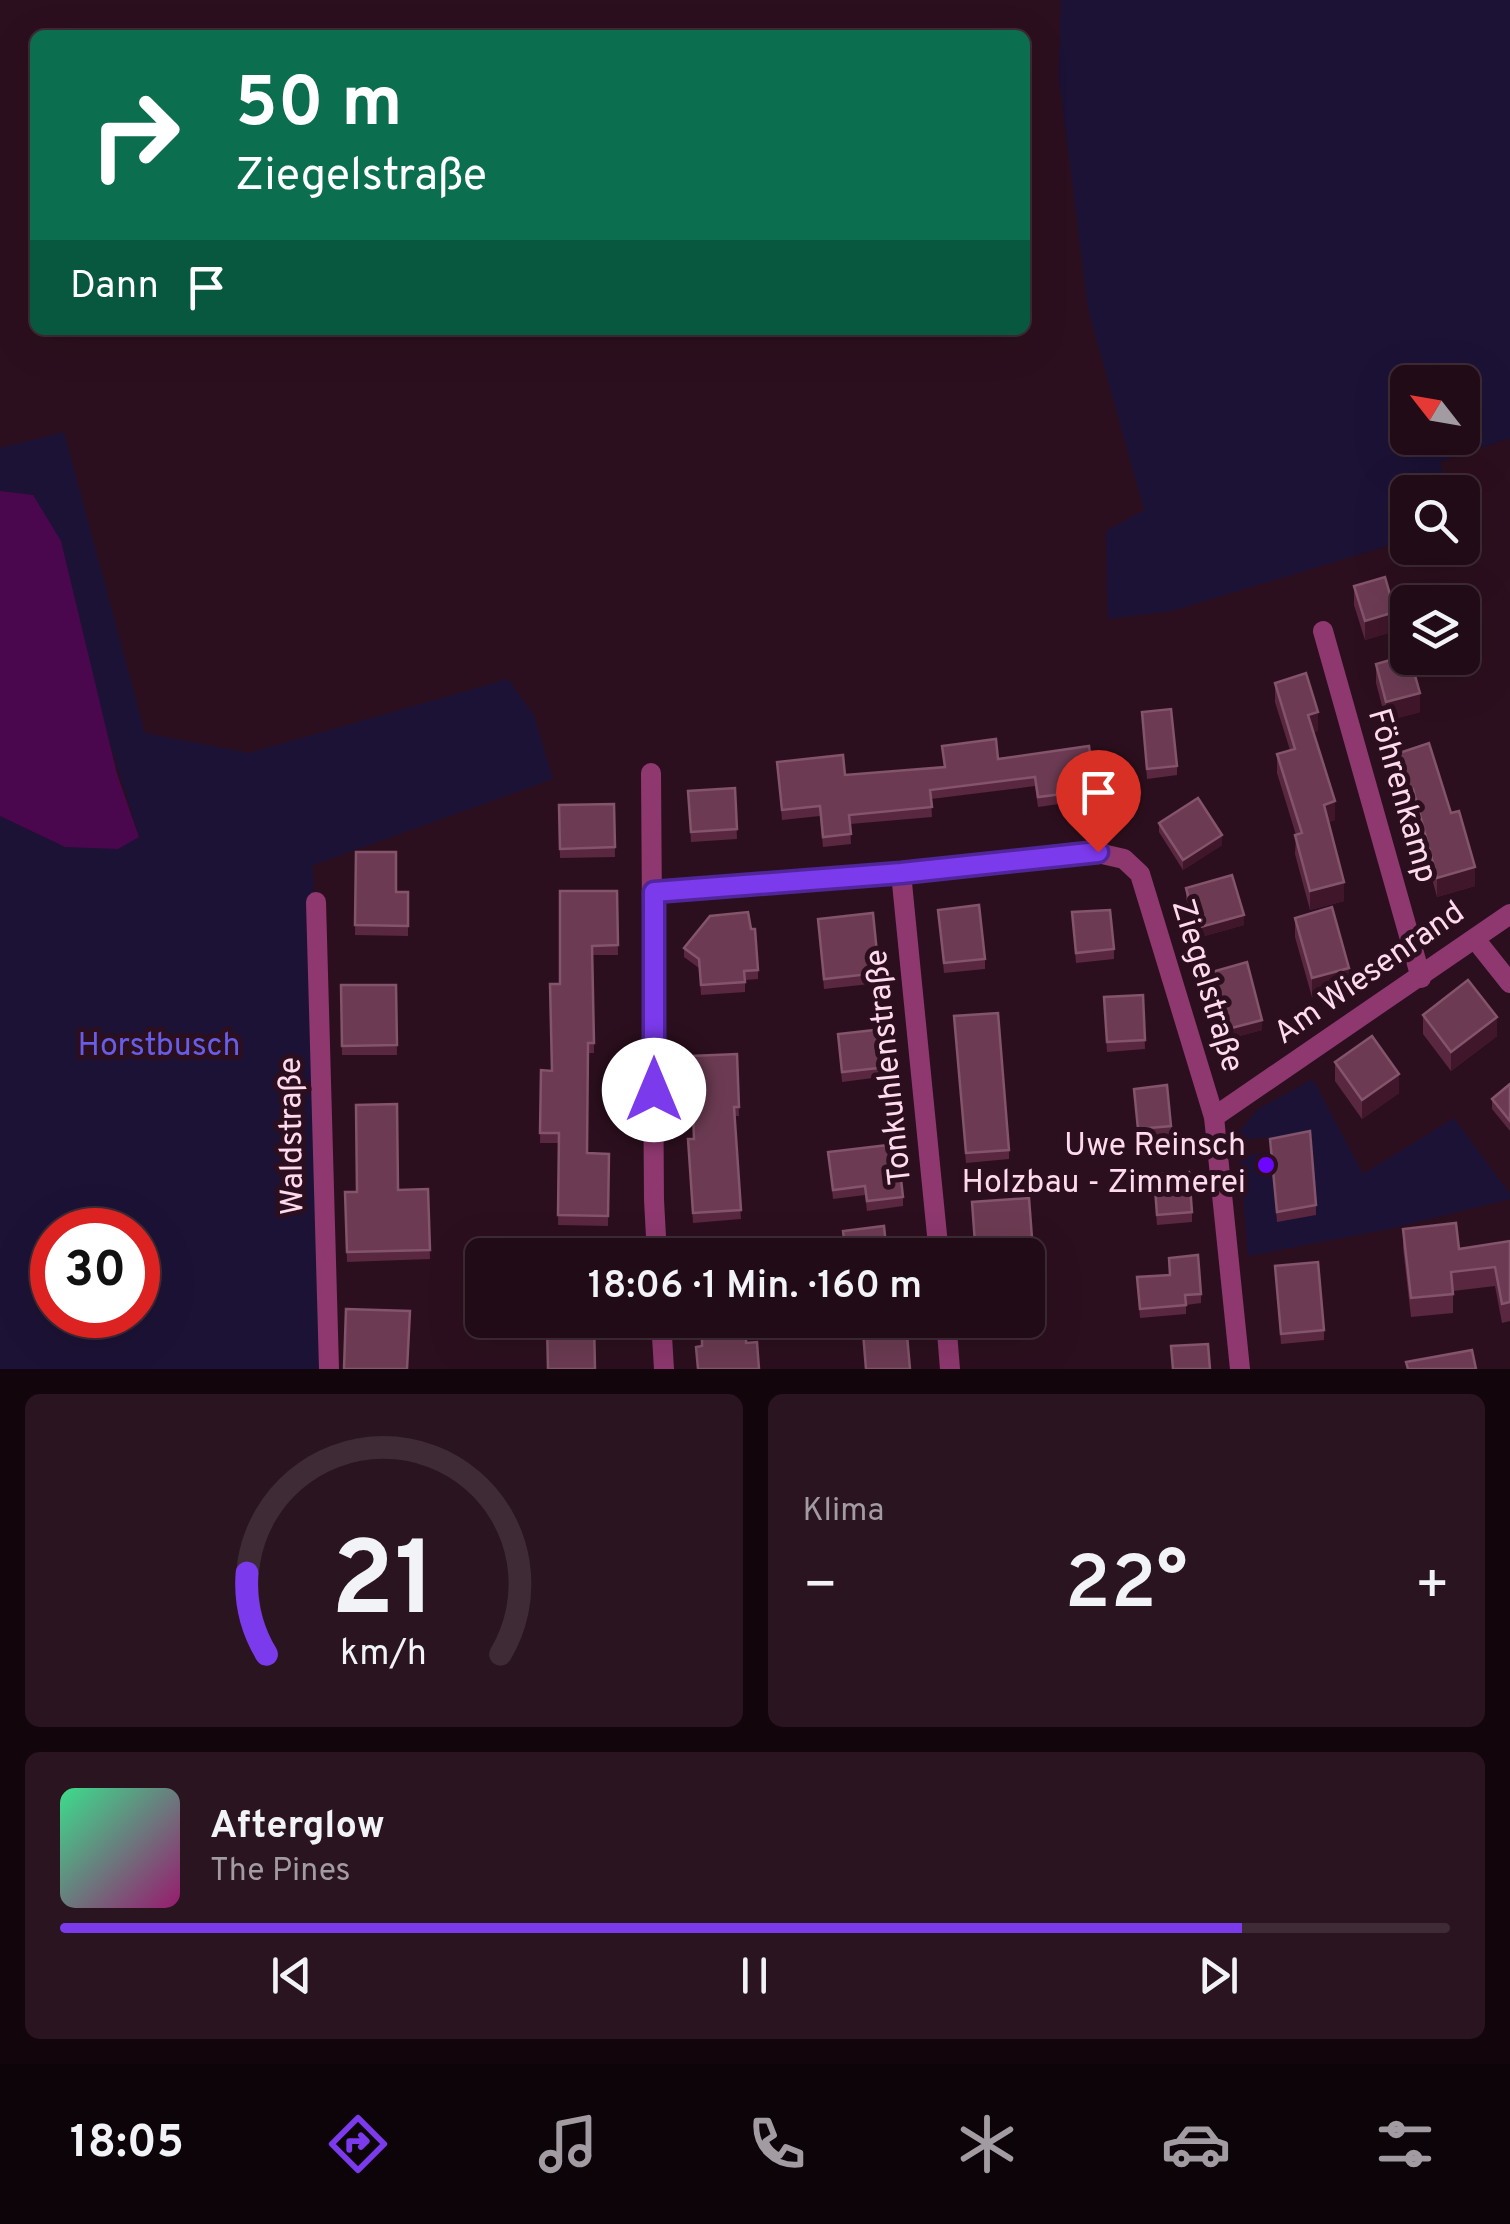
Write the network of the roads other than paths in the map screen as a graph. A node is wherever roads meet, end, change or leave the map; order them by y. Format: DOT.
graph roads {
  1 [pos="1323,631"];
  2 [pos="651,772"];
  3 [pos="901,873"];
  4 [pos="654,892"];
  5 [pos="316,902"];
  6 [pos="1510,914"];
  7 [pos="1475,938"];
  8 [pos="1421,978"];
  9 [pos="1510,983"];
  10 [pos="1214,1117"];
  11 [pos="656,1238"];
  12 [pos="937,1238"];
  13 [pos="662,1338"];
  14 [pos="947,1338"];
  15 [pos="329,1369"];
  16 [pos="664,1369"];
  17 [pos="950,1369"];
  18 [pos="1240,1369"];
  1 -- 8 [label="street, Föhrenkamp"];
  2 -- 4 [label="street"];
  3 -- 4 [label="street, Ziegelstraße"];
  3 -- 10 [label="street, Ziegelstraße"];
  3 -- 12 [label="street, Tonkuhlenstraße"];
  4 -- 11 [label="street"];
  5 -- 15 [label="street, Waldstraße"];
  6 -- 7 [label="street, Am Wiesenrand"];
  7 -- 8 [label="street, Am Wiesenrand"];
  7 -- 9 [label="street"];
  8 -- 10 [label="street, Am Wiesenrand"];
  10 -- 18 [label="street, Ziegelstraße"];
  13 -- 16 [label="street"];
  14 -- 17 [label="street"];
}
